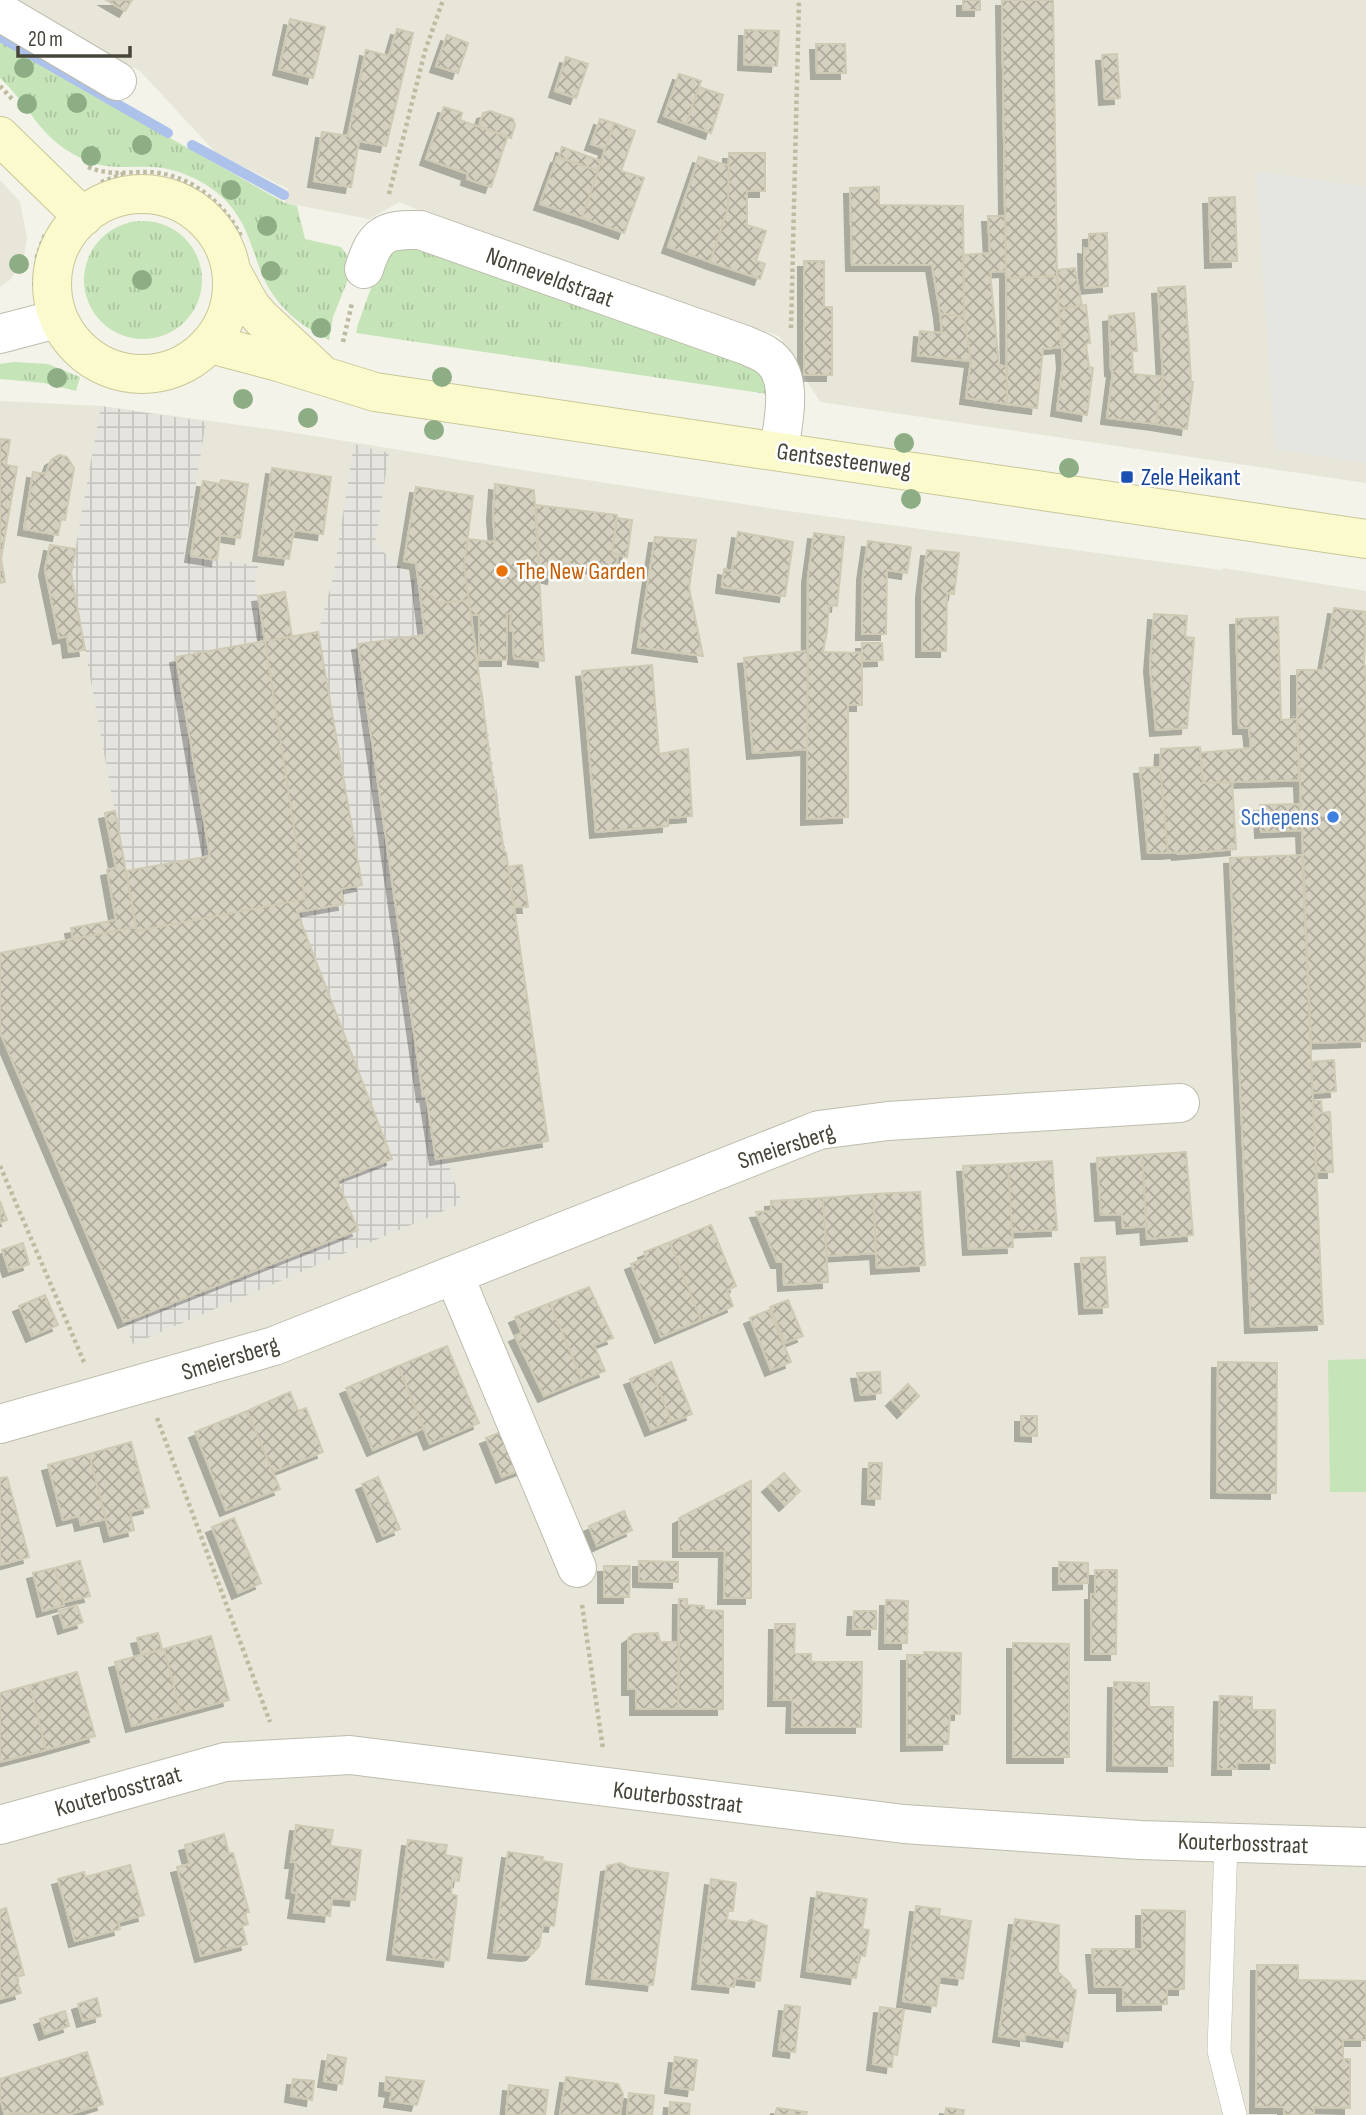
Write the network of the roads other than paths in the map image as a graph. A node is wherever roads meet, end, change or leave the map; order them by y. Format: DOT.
graph roads {
  1 [pos="0,12"];
  2 [pos="117,81"];
  3 [pos="0,136"];
  4 [pos="75,209"];
  5 [pos="371,254"];
  6 [pos="238,258"];
  7 [pos="49,321"];
  8 [pos="0,334"];
  9 [pos="220,347"];
  10 [pos="330,378"];
  11 [pos="779,450"];
  12 [pos="1366,539"];
  13 [pos="1180,1103"];
  14 [pos="454,1275"];
  15 [pos="0,1424"];
  16 [pos="577,1569"];
  17 [pos="0,1825"];
  18 [pos="1226,1843"];
  19 [pos="1366,1847"];
  20 [pos="1235,2115"];
  1 -- 2 [label="street"];
  3 -- 4 [label="main road"];
  4 -- 6 [label="main road, Gentsesteenweg"];
  4 -- 7 [label="main road, Gentsesteenweg"];
  5 -- 11 [label="street, Nonneveldstraat"];
  6 -- 9 [label="main road, Gentsesteenweg"];
  6 -- 10 [label="main road, Gentsesteenweg"];
  7 -- 8 [label="street"];
  7 -- 9 [label="main road, Gentsesteenweg"];
  9 -- 10 [label="main road, Gentsesteenweg"];
  10 -- 11 [label="main road, Gentsesteenweg"];
  11 -- 12 [label="main road, Gentsesteenweg"];
  13 -- 14 [label="street, Smeiersberg"];
  14 -- 15 [label="street, Smeiersberg"];
  14 -- 16 [label="street"];
  17 -- 18 [label="street, Kouterbosstraat"];
  18 -- 19 [label="street, Kouterbosstraat"];
  18 -- 20 [label="lane"];
}
